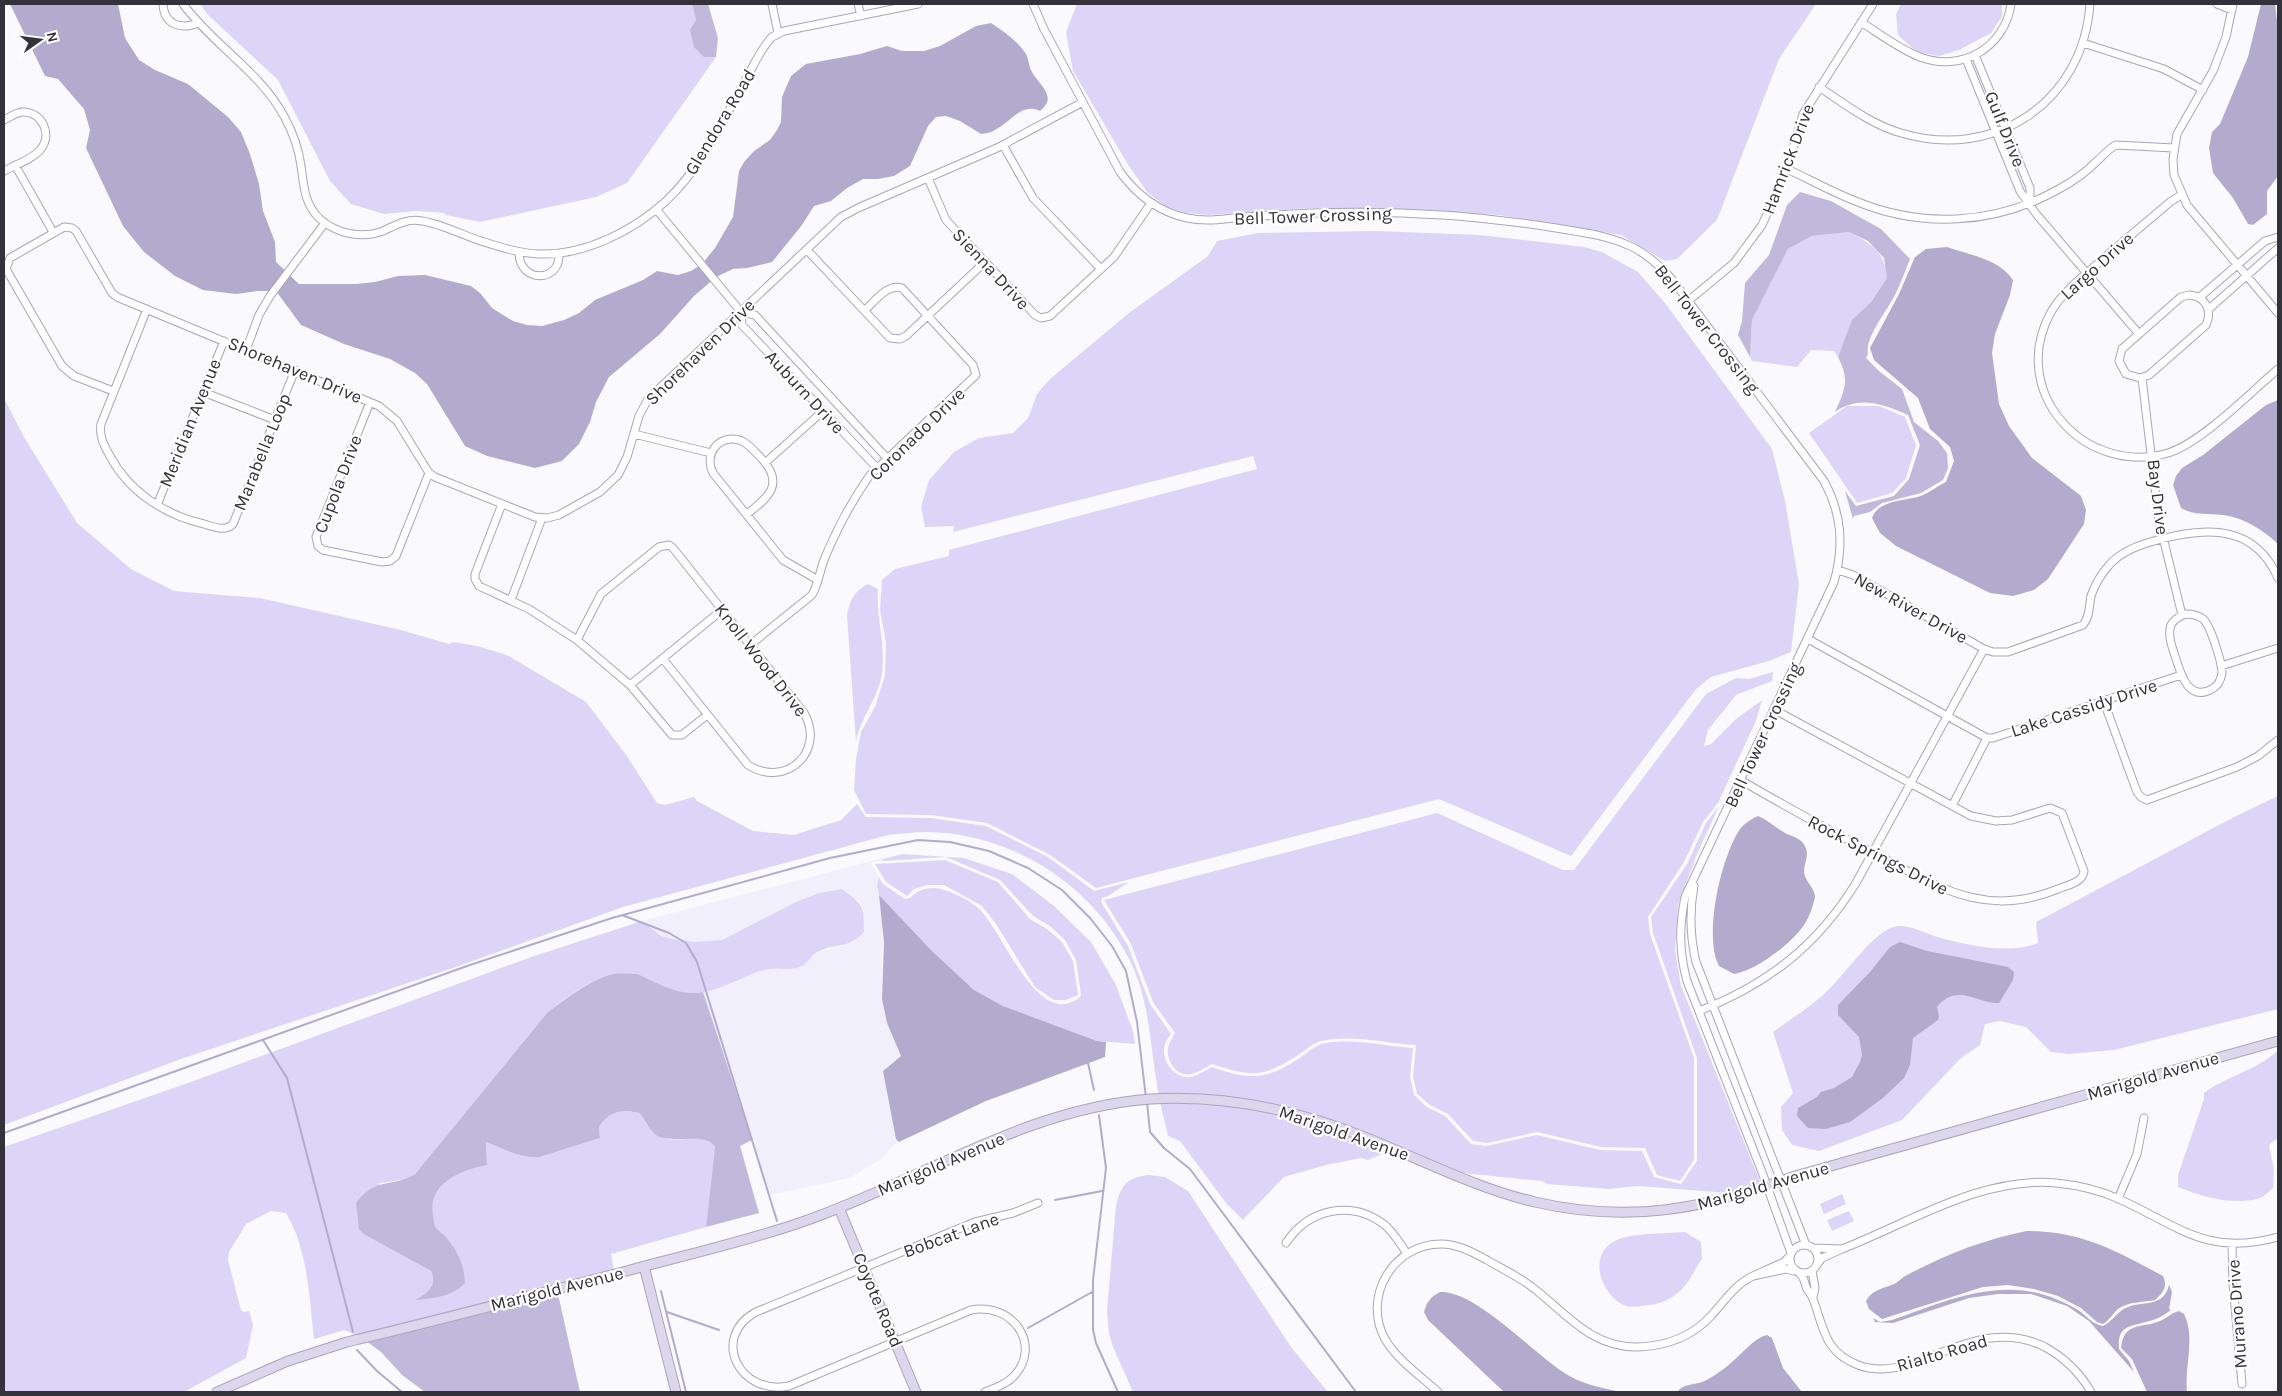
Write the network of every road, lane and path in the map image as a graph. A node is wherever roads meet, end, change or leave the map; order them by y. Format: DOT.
graph roads {
  1 [pos="163,4"];
  2 [pos="183,4"];
  3 [pos="772,4"];
  4 [pos="858,4"];
  5 [pos="918,4"];
  6 [pos="1033,4"];
  7 [pos="1873,4"];
  8 [pos="2011,4"];
  9 [pos="2090,4"];
  10 [pos="2217,4"];
  11 [pos="2232,7"];
  12 [pos="861,16"];
  13 [pos="1861,22"];
  14 [pos="198,23"];
  15 [pos="778,33"];
  16 [pos="2083,43"];
  17 [pos="1975,55"];
  18 [pos="1966,59"];
  19 [pos="1818,87"];
  20 [pos="2203,90"];
  21 [pos="1083,102"];
  22 [pos="4,120"];
  23 [pos="2006,129"];
  24 [pos="1997,133"];
  25 [pos="1003,145"];
  26 [pos="2174,148"];
  27 [pos="14,165"];
  28 [pos="1787,169"];
  29 [pos="4,171"];
  30 [pos="928,178"];
  31 [pos="2181,195"];
  32 [pos="1151,203"];
  33 [pos="2030,203"];
  34 [pos="656,209"];
  35 [pos="325,223"];
  36 [pos="53,232"];
  37 [pos="2278,237"];
  38 [pos="2278,248"];
  39 [pos="807,250"];
  40 [pos="519,252"];
  41 [pos="559,253"];
  42 [pos="985,262"];
  43 [pos="2237,264"];
  44 [pos="1100,269"];
  45 [pos="2086,273"];
  46 [pos="2247,276"];
  47 [pos="2200,297"];
  48 [pos="1688,301"];
  49 [pos="147,309"];
  50 [pos="2209,309"];
  51 [pos="865,310"];
  52 [pos="741,312"];
  53 [pos="2278,312"];
  54 [pos="928,315"];
  55 [pos="2139,334"];
  56 [pos="224,341"];
  57 [pos="246,350"];
  58 [pos="2278,369"];
  59 [pos="295,370"];
  60 [pos="2142,378"];
  61 [pos="113,391"];
  62 [pos="203,392"];
  63 [pos="370,402"];
  64 [pos="823,411"];
  65 [pos="275,420"];
  66 [pos="634,434"];
  67 [pos="710,453"];
  68 [pos="2152,456"];
  69 [pos="887,458"];
  70 [pos="765,463"];
  71 [pos="877,468"];
  72 [pos="429,473"];
  73 [pos="502,504"];
  74 [pos="157,506"];
  75 [pos="747,514"];
  76 [pos="542,518"];
  77 [pos="2162,539"];
  78 [pos="1838,570"];
  79 [pos="2278,578"];
  80 [pos="818,580"];
  81 [pos="511,600"];
  82 [pos="722,610"];
  83 [pos="2182,615"];
  84 [pos="1808,639"];
  85 [pos="577,640"];
  86 [pos="750,645"];
  87 [pos="2278,648"];
  88 [pos="1984,649"];
  89 [pos="663,659"];
  90 [pos="2221,666"];
  91 [pos="2181,675"];
  92 [pos="630,685"];
  93 [pos="2104,702"];
  94 [pos="1775,710"];
  95 [pos="707,715"];
  96 [pos="1948,715"];
  97 [pos="1988,738"];
  98 [pos="2278,740"];
  99 [pos="1742,781"];
  100 [pos="1910,783"];
  101 [pos="1952,806"];
  102 [pos="1872,852"];
  103 [pos="1696,879"];
  104 [pos="1714,1006"];
  105 [pos="1699,1011"];
  106 [pos="2278,1041"];
  107 [pos="2144,1118"];
  108 [pos="1758,1124"];
  109 [pos="1745,1129"];
  110 [pos="1781,1181"];
  111 [pos="1768,1187"];
  112 [pos="2118,1198"];
  113 [pos="1038,1204"];
  114 [pos="839,1208"];
  115 [pos="2278,1237"];
  116 [pos="1286,1243"];
  117 [pos="2232,1244"];
  118 [pos="1809,1247"];
  119 [pos="1842,1249"];
  120 [pos="1407,1254"];
  121 [pos="1790,1254"];
  122 [pos="644,1266"];
  123 [pos="864,1268"];
  124 [pos="1814,1269"];
  125 [pos="1797,1272"];
  126 [pos="1754,1276"];
  127 [pos="1813,1297"];
  128 [pos="895,1341"];
  129 [pos="2242,1384"];
  130 [pos="217,1392"];
  131 [pos="676,1392"];
  132 [pos="916,1392"];
  133 [pos="985,1392"];
  134 [pos="1438,1392"];
  135 [pos="2091,1392"];
  1 -- 14 [label="street"];
  2 -- 14 [label="street, Glendora Road"];
  3 -- 15 [label="street"];
  4 -- 12 [label="street"];
  5 -- 12 [label="street"];
  6 -- 21 [label="street, Bell Tower Crossing"];
  7 -- 13 [label="street, Hamrick Drive"];
  8 -- 17 [label="street"];
  9 -- 16 [label="street"];
  10 -- 11 [label="street"];
  11 -- 20 [label="street"];
  12 -- 15 [label="street"];
  13 -- 18 [label="street"];
  13 -- 19 [label="street, Hamrick Drive"];
  14 -- 35 [label="street, Glendora Road"];
  15 -- 34 [label="street, Glendora Road"];
  16 -- 20 [label="street"];
  16 -- 23 [label="street"];
  17 -- 18 [label="street"];
  17 -- 23 [label="street, Gulf Drive"];
  18 -- 24 [label="street, Gulf Drive"];
  19 -- 24 [label="street"];
  19 -- 28 [label="street, Hamrick Drive"];
  20 -- 26 [label="street"];
  21 -- 25 [label="street, Shorehaven Drive"];
  21 -- 32 [label="street, Bell Tower Crossing"];
  22 -- 27 [label="street"];
  23 -- 24 [label="street"];
  23 -- 33 [label="street, Gulf Drive"];
  24 -- 33 [label="street, Gulf Drive"];
  25 -- 30 [label="street, Shorehaven Drive"];
  25 -- 44 [label="street"];
  26 -- 31 [label="street"];
  26 -- 33 [label="street"];
  27 -- 29 [label="street"];
  27 -- 36 [label="street"];
  28 -- 33 [label="street"];
  28 -- 48 [label="street, Hamrick Drive"];
  30 -- 39 [label="street, Shorehaven Drive"];
  30 -- 42 [label="street, Sienna Drive"];
  31 -- 43 [label="street"];
  31 -- 45 [label="street, Largo Drive"];
  32 -- 44 [label="street, Sienna Drive"];
  32 -- 48 [label="street, Bell Tower Crossing"];
  33 -- 45 [label="street, Gulf Drive"];
  34 -- 41 [label="street, Glendora Road"];
  34 -- 52 [label="street, Auburn Drive"];
  35 -- 40 [label="street, Glendora Road"];
  35 -- 57 [label="street"];
  36 -- 49 [label="street, Shorehaven Drive"];
  36 -- 61 [label="street"];
  37 -- 43 [label="street"];
  38 -- 46 [label="street"];
  39 -- 51 [label="street"];
  39 -- 52 [label="street, Shorehaven Drive"];
  40 -- 41 [label="street, Glendora Road"];
  40 -- 41 [label="street"];
  42 -- 44 [label="street, Sienna Drive"];
  42 -- 54 [label="street"];
  43 -- 46 [label="street"];
  43 -- 47 [label="street"];
  45 -- 55 [label="street, Gulf Drive"];
  45 -- 68 [label="street, Largo Drive"];
  46 -- 50 [label="street"];
  46 -- 53 [label="street"];
  47 -- 50 [label="street"];
  47 -- 55 [label="street"];
  48 -- 78 [label="street, Bell Tower Crossing"];
  49 -- 56 [label="street, Shorehaven Drive"];
  49 -- 61 [label="street, Marabella Loop"];
  50 -- 60 [label="street"];
  51 -- 54 [label="street, Coronado Drive"];
  51 -- 54 [label="street"];
  52 -- 64 [label="street, Auburn Drive"];
  52 -- 66 [label="street, Shorehaven Drive"];
  52 -- 69 [label="street, Auburn Drive"];
  54 -- 69 [label="street, Coronado Drive"];
  55 -- 60 [label="street"];
  56 -- 57 [label="street, Shorehaven Drive"];
  56 -- 62 [label="street, Meridian Avenue"];
  57 -- 59 [label="street, Shorehaven Drive"];
  58 -- 68 [label="street, Largo Drive"];
  59 -- 63 [label="street, Shorehaven Drive"];
  59 -- 65 [label="street, Marabella Loop"];
  60 -- 68 [label="street, Bay Drive"];
  61 -- 74 [label="street, Marabella Loop"];
  62 -- 65 [label="street"];
  62 -- 74 [label="street, Meridian Avenue"];
  63 -- 72 [label="street, Shorehaven Drive"];
  63 -- 72 [label="street, Cupola Drive"];
  64 -- 70 [label="street"];
  64 -- 71 [label="street, Auburn Drive"];
  65 -- 74 [label="street, Marabella Loop"];
  66 -- 67 [label="street"];
  66 -- 76 [label="street, Shorehaven Drive"];
  67 -- 70 [label="street"];
  67 -- 75 [label="street"];
  68 -- 77 [label="street, Bay Drive"];
  69 -- 71 [label="street, Coronado Drive"];
  70 -- 75 [label="street"];
  71 -- 80 [label="street, Coronado Drive"];
  72 -- 73 [label="street"];
  73 -- 76 [label="street"];
  73 -- 81 [label="street"];
  75 -- 80 [label="street"];
  76 -- 81 [label="street"];
  77 -- 79 [label="street"];
  77 -- 83 [label="street, Bay Drive"];
  77 -- 88 [label="street"];
  78 -- 84 [label="street, Bell Tower Crossing"];
  78 -- 88 [label="street, New River Drive"];
  80 -- 86 [label="street, Coronado Drive"];
  81 -- 85 [label="street"];
  82 -- 85 [label="street, Knoll Wood Drive"];
  82 -- 86 [label="street, Knoll Wood Drive"];
  82 -- 89 [label="street"];
  83 -- 90 [label="street"];
  83 -- 91 [label="street"];
  84 -- 94 [label="street, Bell Tower Crossing"];
  84 -- 96 [label="street"];
  85 -- 92 [label="street"];
  86 -- 95 [label="street, Knoll Wood Drive"];
  87 -- 90 [label="street"];
  88 -- 96 [label="street"];
  89 -- 92 [label="street"];
  89 -- 95 [label="street, Knoll Wood Drive"];
  90 -- 91 [label="street"];
  91 -- 93 [label="street, Lake Cassidy Drive"];
  92 -- 95 [label="street"];
  93 -- 97 [label="street, Lake Cassidy Drive"];
  93 -- 98 [label="street"];
  94 -- 99 [label="street, Bell Tower Crossing"];
  94 -- 100 [label="street, Rock Springs Drive"];
  96 -- 97 [label="street"];
  96 -- 100 [label="street"];
  97 -- 101 [label="street"];
  99 -- 102 [label="street, Rock Springs Drive"];
  99 -- 103 [label="street, Bell Tower Crossing"];
  100 -- 101 [label="street, Rock Springs Drive"];
  100 -- 102 [label="street"];
  101 -- 102 [label="street, Rock Springs Drive"];
  102 -- 104 [label="street"];
  103 -- 104 [label="street, Bell Tower Crossing"];
  103 -- 105 [label="street, Bell Tower Crossing"];
  104 -- 105 [label="street"];
  104 -- 108 [label="street, Bell Tower Crossing"];
  105 -- 109 [label="street, Bell Tower Crossing"];
  106 -- 110 [label="main road, Marigold Avenue"];
  107 -- 112 [label="street"];
  108 -- 109 [label="street"];
  108 -- 110 [label="street, Bell Tower Crossing"];
  109 -- 111 [label="street, Bell Tower Crossing"];
  110 -- 111 [label="main road, Marigold Avenue"];
  110 -- 118 [label="street, Bell Tower Crossing"];
  111 -- 114 [label="main road, Marigold Avenue"];
  111 -- 121 [label="street, Bell Tower Crossing"];
  112 -- 117 [label="street"];
  112 -- 119 [label="street"];
  113 -- 123 [label="street, Bobcat Lane"];
  114 -- 122 [label="main road, Marigold Avenue"];
  114 -- 123 [label="main road, Coyote Road"];
  115 -- 117 [label="street"];
  116 -- 120 [label="street"];
  117 -- 129 [label="street, Murano Drive"];
  118 -- 119 [label="street"];
  118 -- 121 [label="street"];
  118 -- 124 [label="street"];
  119 -- 124 [label="street"];
  120 -- 126 [label="street"];
  120 -- 134 [label="street"];
  121 -- 125 [label="street"];
  121 -- 126 [label="street"];
  122 -- 130 [label="main road, Marigold Avenue"];
  122 -- 131 [label="main road"];
  123 -- 128 [label="main road, Coyote Road"];
  123 -- 128 [label="street, Bobcat Lane"];
  124 -- 125 [label="street"];
  124 -- 127 [label="street, Rialto Road"];
  125 -- 126 [label="street"];
  125 -- 127 [label="street, Rialto Road"];
  127 -- 135 [label="street, Rialto Road"];
  128 -- 132 [label="main road, Coyote Road"];
  128 -- 133 [label="street, Bobcat Lane"];
}
